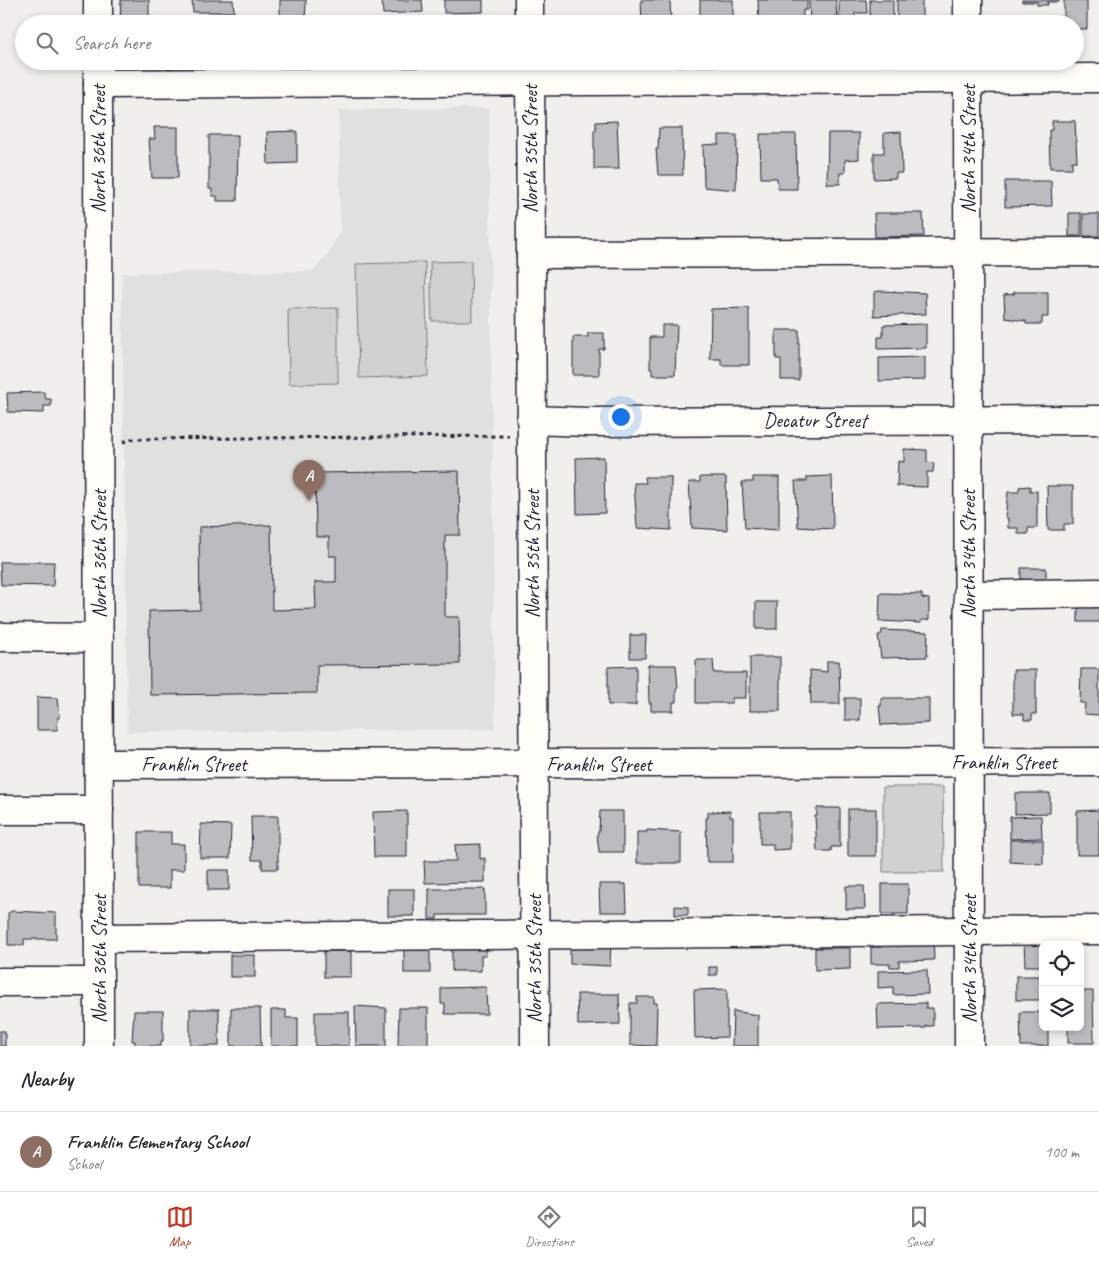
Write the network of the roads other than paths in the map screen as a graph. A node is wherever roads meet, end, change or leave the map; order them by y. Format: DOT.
graph roads {
  1 [pos="98,0"];
  2 [pos="529,0"];
  3 [pos="968,0"];
  4 [pos="98,15"];
  5 [pos="530,15"];
  6 [pos="968,15"];
  7 [pos="968,70"];
  8 [pos="530,72"];
  9 [pos="98,73"];
  10 [pos="1099,78"];
  11 [pos="1099,252"];
  12 [pos="531,254"];
  13 [pos="968,254"];
  14 [pos="968,420"];
  15 [pos="1099,420"];
  16 [pos="522,428"];
  17 [pos="1099,593"];
  18 [pos="968,595"];
  19 [pos="0,637"];
  20 [pos="99,638"];
  21 [pos="968,762"];
  22 [pos="1099,762"];
  23 [pos="99,764"];
  24 [pos="533,764"];
  25 [pos="0,810"];
  26 [pos="99,810"];
  27 [pos="1099,930"];
  28 [pos="969,931"];
  29 [pos="534,936"];
  30 [pos="99,938"];
  31 [pos="0,982"];
  32 [pos="99,982"];
  33 [pos="99,1046"];
  34 [pos="535,1046"];
  35 [pos="969,1046"];
  1 -- 4 [label="street"];
  2 -- 5 [label="street"];
  3 -- 6 [label="street"];
  7 -- 8 [label="street"];
  7 -- 10 [label="street"];
  7 -- 13 [label="street, North 34th Street"];
  8 -- 9 [label="street"];
  8 -- 12 [label="street, North 35th Street"];
  9 -- 20 [label="street, North 36th Street"];
  11 -- 13 [label="street"];
  12 -- 13 [label="street"];
  12 -- 16 [label="street, North 35th Street"];
  13 -- 14 [label="street, North 34th Street"];
  14 -- 15 [label="street, Decatur Street"];
  14 -- 16 [label="street, Decatur Street"];
  14 -- 18 [label="street, North 34th Street"];
  16 -- 24 [label="street, North 35th Street"];
  17 -- 18 [label="street"];
  18 -- 21 [label="street, North 34th Street"];
  19 -- 20 [label="street"];
  20 -- 23 [label="street, North 36th Street"];
  21 -- 22 [label="street, Franklin Street"];
  21 -- 24 [label="street, Franklin Street"];
  21 -- 28 [label="street, North 34th Street"];
  23 -- 24 [label="street, Franklin Street"];
  23 -- 26 [label="street, North 36th Street"];
  24 -- 29 [label="street, North 35th Street"];
  25 -- 26 [label="street"];
  26 -- 30 [label="street, North 36th Street"];
  27 -- 28 [label="street"];
  28 -- 29 [label="street"];
  28 -- 35 [label="street, North 34th Street"];
  29 -- 30 [label="street"];
  29 -- 34 [label="street, North 35th Street"];
  30 -- 32 [label="street, North 36th Street"];
  31 -- 32 [label="street"];
  32 -- 33 [label="street, North 36th Street"];
}
